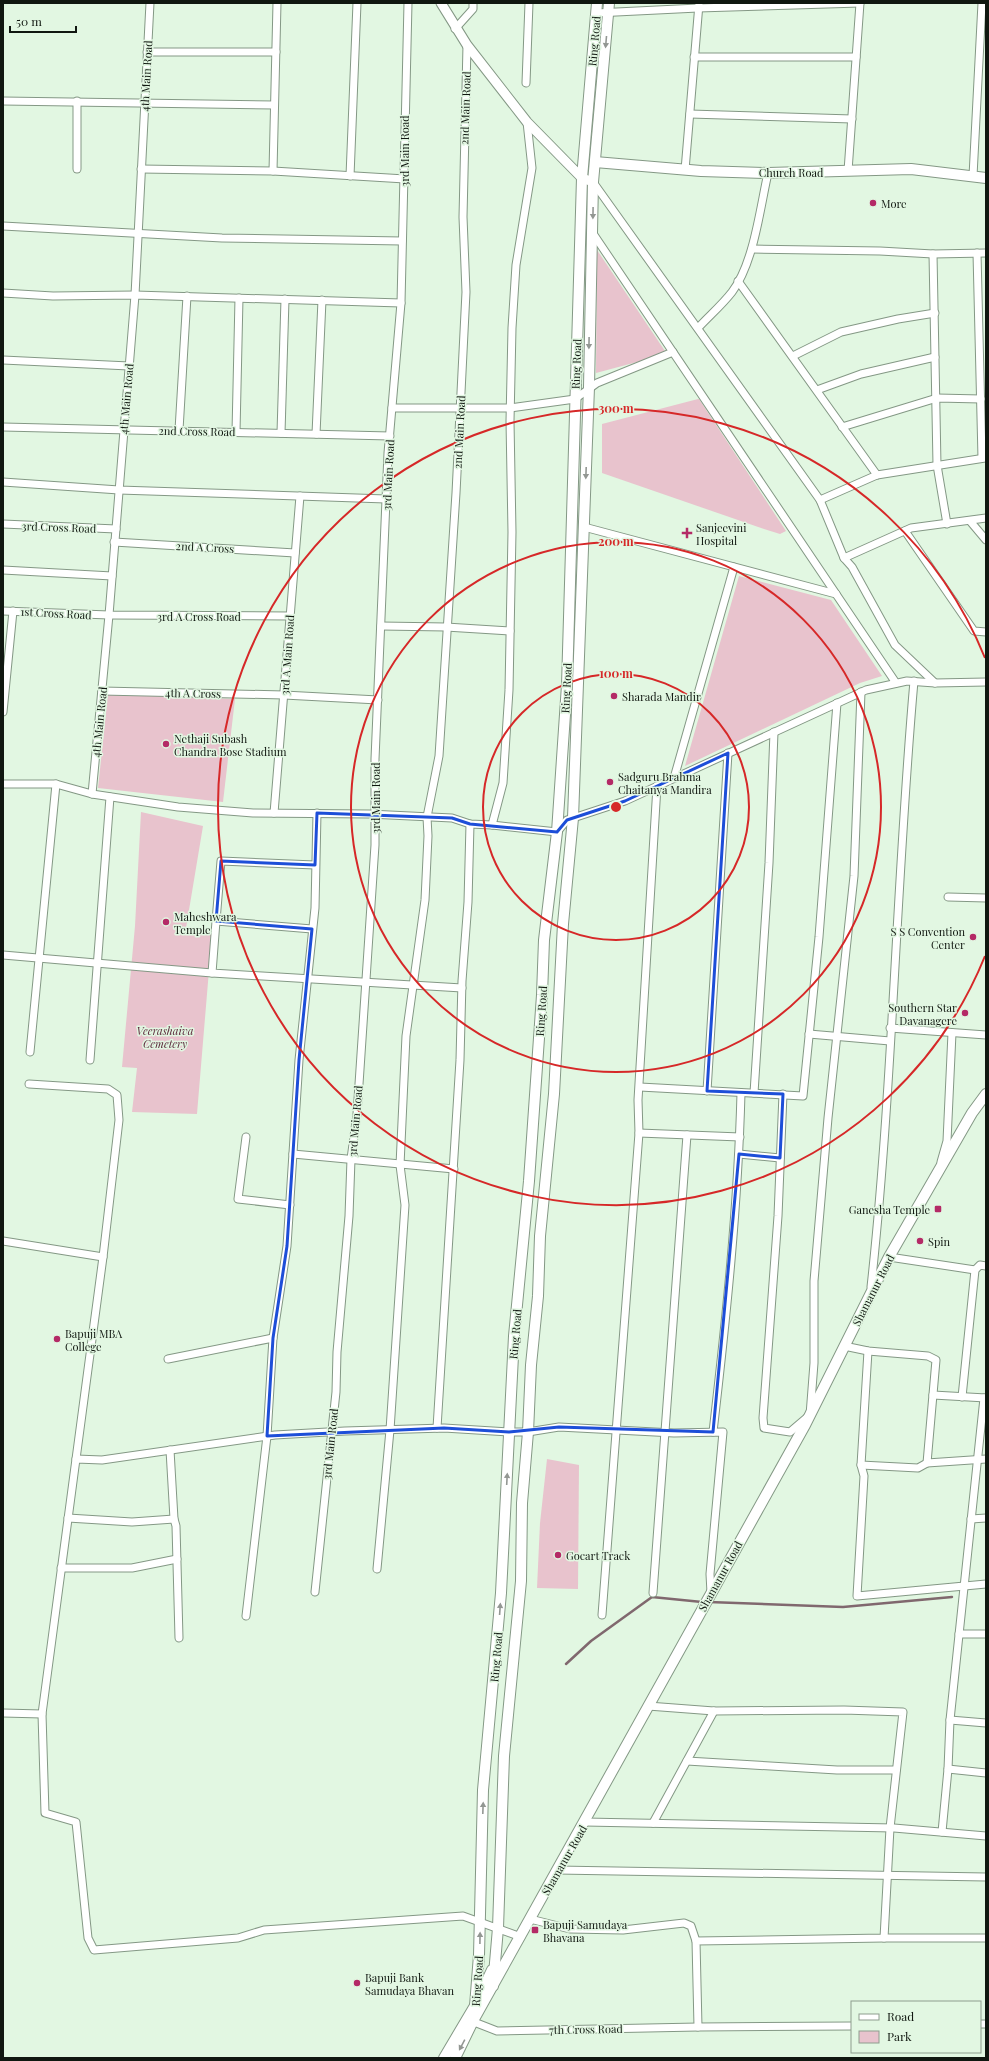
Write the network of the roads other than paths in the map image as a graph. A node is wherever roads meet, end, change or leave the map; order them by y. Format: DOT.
graph roads {
  1 [pos="150,3"];
  2 [pos="277,3"];
  3 [pos="357,3"];
  4 [pos="408,3"];
  5 [pos="441,3"];
  6 [pos="473,3"];
  7 [pos="528,3"];
  8 [pos="860,3"];
  9 [pos="982,3"];
  10 [pos="699,5"];
  11 [pos="597,8"];
  12 [pos="609,8"];
  13 [pos="455,28"];
  14 [pos="467,45"];
  15 [pos="147,52"];
  16 [pos="276,52"];
  17 [pos="694,57"];
  18 [pos="856,57"];
  19 [pos="983,61"];
  20 [pos="526,83"];
  21 [pos="3,101"];
  22 [pos="77,101"];
  23 [pos="145,102"];
  24 [pos="274,105"];
  25 [pos="690,114"];
  26 [pos="852,119"];
  27 [pos="527,122"];
  28 [pos="595,162"];
  29 [pos="77,169"];
  30 [pos="141,169"];
  31 [pos="686,170"];
  32 [pos="273,171"];
  33 [pos="848,171"];
  34 [pos="768,172"];
  35 [pos="350,176"];
  36 [pos="973,176"];
  37 [pos="582,178"];
  38 [pos="986,178"];
  39 [pos="405,179"];
  40 [pos="593,182"];
  41 [pos="3,226"];
  42 [pos="592,232"];
  43 [pos="138,234"];
  44 [pos="402,241"];
  45 [pos="752,249"];
  46 [pos="986,252"];
  47 [pos="977,253"];
  48 [pos="933,254"];
  49 [pos="738,281"];
  50 [pos="3,293"];
  51 [pos="135,295"];
  52 [pos="187,296"];
  53 [pos="239,298"];
  54 [pos="285,299"];
  55 [pos="322,300"];
  56 [pos="401,303"];
  57 [pos="935,313"];
  58 [pos="698,328"];
  59 [pos="673,352"];
  60 [pos="793,356"];
  61 [pos="935,357"];
  62 [pos="3,360"];
  63 [pos="129,366"];
  64 [pos="589,387"];
  65 [pos="817,390"];
  66 [pos="936,398"];
  67 [pos="575,399"];
  68 [pos="981,400"];
  69 [pos="461,407"];
  70 [pos="392,408"];
  71 [pos="510,408"];
  72 [pos="3,427"];
  73 [pos="842,427"];
  74 [pos="124,429"];
  75 [pos="179,430"];
  76 [pos="236,432"];
  77 [pos="281,433"];
  78 [pos="316,434"];
  79 [pos="390,436"];
  80 [pos="984,458"];
  81 [pos="937,465"];
  82 [pos="877,475"];
  83 [pos="3,482"];
  84 [pos="119,490"];
  85 [pos="300,496"];
  86 [pos="386,499"];
  87 [pos="820,500"];
  88 [pos="986,518"];
  89 [pos="970,521"];
  90 [pos="3,524"];
  91 [pos="947,524"];
  92 [pos="584,527"];
  93 [pos="116,529"];
  94 [pos="905,531"];
  95 [pos="986,540"];
  96 [pos="114,542"];
  97 [pos="296,553"];
  98 [pos="844,558"];
  99 [pos="734,567"];
  100 [pos="3,570"];
  101 [pos="112,576"];
  102 [pos="836,594"];
  103 [pos="3,611"];
  104 [pos="14,611"];
  105 [pos="109,615"];
  106 [pos="290,616"];
  107 [pos="381,626"];
  108 [pos="446,627"];
  109 [pos="510,631"];
  110 [pos="986,632"];
  111 [pos="914,681"];
  112 [pos="986,682"];
  113 [pos="896,683"];
  114 [pos="935,683"];
  115 [pos="102,691"];
  116 [pos="861,692"];
  117 [pos="284,695"];
  118 [pos="378,700"];
  119 [pos="837,703"];
  120 [pos="3,712"];
  121 [pos="774,732"];
  122 [pos="728,753"];
  123 [pos="674,778"];
  124 [pos="3,784"];
  125 [pos="56,784"];
  126 [pos="657,786"];
  127 [pos="92,794"];
  128 [pos="110,797"];
  129 [pos="274,814"];
  130 [pos="317,814"];
  131 [pos="374,814"];
  132 [pos="427,817"];
  133 [pos="574,818"];
  134 [pos="470,824"];
  135 [pos="492,825"];
  136 [pos="557,832"];
  137 [pos="316,865"];
  138 [pos="948,897"];
  139 [pos="986,898"];
  140 [pos="216,921"];
  141 [pos="312,929"];
  142 [pos="3,955"];
  143 [pos="38,958"];
  144 [pos="97,962"];
  145 [pos="212,972"];
  146 [pos="307,978"];
  147 [pos="365,982"];
  148 [pos="412,985"];
  149 [pos="462,988"];
  150 [pos="890,1028"];
  151 [pos="952,1033"];
  152 [pos="809,1034"];
  153 [pos="986,1035"];
  154 [pos="837,1036"];
  155 [pos="890,1041"];
  156 [pos="30,1052"];
  157 [pos="90,1060"];
  158 [pos="29,1084"];
  159 [pos="640,1087"];
  160 [pos="707,1091"];
  161 [pos="754,1093"];
  162 [pos="741,1094"];
  163 [pos="783,1094"];
  164 [pos="986,1094"];
  165 [pos="639,1133"];
  166 [pos="687,1134"];
  167 [pos="246,1137"];
  168 [pos="740,1137"];
  169 [pos="293,1154"];
  170 [pos="739,1154"];
  171 [pos="780,1158"];
  172 [pos="352,1159"];
  173 [pos="400,1165"];
  174 [pos="454,1169"];
  175 [pos="938,1175"];
  176 [pos="290,1205"];
  177 [pos="3,1240"];
  178 [pos="103,1257"];
  179 [pos="889,1257"];
  180 [pos="986,1266"];
  181 [pos="975,1270"];
  182 [pos="870,1296"];
  183 [pos="273,1338"];
  184 [pos="844,1346"];
  185 [pos="868,1351"];
  186 [pos="168,1359"];
  187 [pos="933,1395"];
  188 [pos="962,1396"];
  189 [pos="985,1398"];
  190 [pos="810,1415"];
  191 [pos="437,1428"];
  192 [pos="390,1430"];
  193 [pos="617,1430"];
  194 [pos="331,1432"];
  195 [pos="510,1432"];
  196 [pos="528,1432"];
  197 [pos="664,1432"];
  198 [pos="713,1432"];
  199 [pos="267,1436"];
  200 [pos="170,1450"];
  201 [pos="76,1459"];
  202 [pos="978,1459"];
  203 [pos="986,1459"];
  204 [pos="926,1463"];
  205 [pos="861,1465"];
  206 [pos="68,1518"];
  207 [pos="986,1518"];
  208 [pos="174,1519"];
  209 [pos="971,1519"];
  210 [pos="177,1559"];
  211 [pos="61,1568"];
  212 [pos="377,1569"];
  213 [pos="986,1584"];
  214 [pos="964,1586"];
  215 [pos="315,1592"];
  216 [pos="653,1592"];
  217 [pos="710,1595"];
  218 [pos="602,1614"];
  219 [pos="246,1616"];
  220 [pos="959,1634"];
  221 [pos="986,1634"];
  222 [pos="179,1638"];
  223 [pos="648,1706"];
  224 [pos="714,1711"];
  225 [pos="3,1713"];
  226 [pos="42,1714"];
  227 [pos="950,1720"];
  228 [pos="986,1723"];
  229 [pos="687,1761"];
  230 [pos="948,1769"];
  231 [pos="896,1770"];
  232 [pos="986,1773"];
  233 [pos="585,1822"];
  234 [pos="654,1823"];
  235 [pos="890,1828"];
  236 [pos="942,1832"];
  237 [pos="986,1836"];
  238 [pos="557,1870"];
  239 [pos="888,1875"];
  240 [pos="986,1877"];
  241 [pos="530,1920"];
  242 [pos="480,1922"];
  243 [pos="498,1928"];
  244 [pos="521,1937"];
  245 [pos="884,1938"];
  246 [pos="986,1938"];
  247 [pos="696,1941"];
  248 [pos="495,1963"];
  249 [pos="493,1986"];
  250 [pos="476,2004"];
  251 [pos="474,2020"];
  252 [pos="851,2026"];
  253 [pos="698,2027"];
  254 [pos="444,2058"];
  255 [pos="455,2058"];
  1 -- 15 [label="street, 4th Main Road"];
  2 -- 16 [label="street"];
  3 -- 35 [label="street"];
  4 -- 39 [label="street, 3rd Main Road"];
  5 -- 13 [label="street"];
  6 -- 13 [label="street"];
  7 -- 20 [label="street"];
  8 -- 10 [label="street"];
  8 -- 18 [label="street"];
  9 -- 19 [label="street"];
  10 -- 12 [label="street"];
  10 -- 17 [label="street"];
  11 -- 12 [label="street"];
  11 -- 37 [label="main road, Ring Road"];
  12 -- 28 [label="main road, Ring Road, one-way"];
  13 -- 14 [label="street"];
  14 -- 27 [label="street"];
  14 -- 69 [label="street, 2nd Main Road"];
  15 -- 16 [label="street"];
  15 -- 23 [label="street, 4th Main Road"];
  16 -- 24 [label="street"];
  17 -- 18 [label="street"];
  17 -- 25 [label="street"];
  18 -- 26 [label="street"];
  19 -- 36 [label="street"];
  21 -- 22 [label="street"];
  22 -- 23 [label="street"];
  22 -- 29 [label="street"];
  23 -- 24 [label="street"];
  23 -- 30 [label="street, 4th Main Road"];
  24 -- 32 [label="street"];
  25 -- 26 [label="street"];
  25 -- 31 [label="street"];
  26 -- 33 [label="street"];
  27 -- 37 [label="street"];
  27 -- 71 [label="street"];
  28 -- 31 [label="main road, Church Road"];
  28 -- 40 [label="main road, Ring Road"];
  30 -- 32 [label="street"];
  30 -- 43 [label="street, 4th Main Road"];
  31 -- 34 [label="main road, Church Road"];
  32 -- 35 [label="street"];
  33 -- 34 [label="main road, Church Road"];
  33 -- 36 [label="main road, Church Road"];
  34 -- 45 [label="street"];
  35 -- 39 [label="street"];
  36 -- 38 [label="main road, Church Road"];
  37 -- 40 [label="street"];
  37 -- 67 [label="main road, Ring Road"];
  39 -- 44 [label="street, 3rd Main Road"];
  40 -- 42 [label="main road, Ring Road, one-way"];
  40 -- 58 [label="street"];
  41 -- 43 [label="street"];
  42 -- 59 [label="street"];
  42 -- 64 [label="main road, Ring Road, one-way"];
  43 -- 44 [label="street"];
  43 -- 51 [label="street, 4th Main Road"];
  44 -- 56 [label="street, 3rd Main Road"];
  45 -- 48 [label="street"];
  45 -- 49 [label="street"];
  46 -- 47 [label="street"];
  47 -- 48 [label="street"];
  47 -- 68 [label="street"];
  48 -- 57 [label="street"];
  49 -- 58 [label="street"];
  49 -- 60 [label="street"];
  50 -- 51 [label="street"];
  51 -- 52 [label="street"];
  51 -- 63 [label="street, 4th Main Road"];
  52 -- 53 [label="street"];
  52 -- 75 [label="street"];
  53 -- 54 [label="street"];
  53 -- 76 [label="street"];
  54 -- 55 [label="street"];
  54 -- 77 [label="street"];
  55 -- 56 [label="street"];
  55 -- 78 [label="street"];
  56 -- 70 [label="street, 3rd Main Road"];
  57 -- 60 [label="street"];
  57 -- 61 [label="street"];
  58 -- 87 [label="street"];
  59 -- 64 [label="street"];
  59 -- 102 [label="street"];
  60 -- 65 [label="street"];
  61 -- 65 [label="street"];
  61 -- 66 [label="street"];
  62 -- 63 [label="street"];
  63 -- 74 [label="street, 4th Main Road"];
  64 -- 67 [label="street"];
  64 -- 92 [label="main road, Ring Road, one-way"];
  65 -- 73 [label="street"];
  66 -- 68 [label="street"];
  66 -- 73 [label="street"];
  66 -- 81 [label="street"];
  67 -- 71 [label="street"];
  67 -- 136 [label="main road, Ring Road"];
  68 -- 80 [label="street"];
  69 -- 70 [label="street"];
  69 -- 71 [label="street"];
  69 -- 108 [label="street, 2nd Main Road"];
  70 -- 79 [label="street, 3rd Main Road"];
  71 -- 109 [label="street"];
  72 -- 74 [label="street, 2nd Cross Road"];
  73 -- 82 [label="street"];
  74 -- 75 [label="street, 2nd Cross Road"];
  74 -- 84 [label="street, 4th Main Road"];
  75 -- 76 [label="street, 2nd Cross Road"];
  76 -- 77 [label="street, 2nd Cross Road"];
  77 -- 78 [label="street, 2nd Cross Road"];
  78 -- 79 [label="street, 2nd Cross Road"];
  79 -- 86 [label="street, 3rd Main Road"];
  80 -- 81 [label="street"];
  81 -- 82 [label="street"];
  81 -- 91 [label="street"];
  82 -- 87 [label="street"];
  83 -- 84 [label="street"];
  84 -- 85 [label="street"];
  84 -- 93 [label="street, 4th Main Road"];
  85 -- 86 [label="street"];
  85 -- 97 [label="street, 3rd A Main Road"];
  86 -- 107 [label="street, 3rd Main Road"];
  87 -- 98 [label="street"];
  88 -- 89 [label="street"];
  89 -- 91 [label="street"];
  89 -- 95 [label="street"];
  90 -- 93 [label="street, 3rd Cross Road"];
  91 -- 94 [label="street"];
  92 -- 99 [label="street"];
  92 -- 133 [label="main road, Ring Road"];
  93 -- 96 [label="street, 4th Main Road"];
  94 -- 98 [label="street"];
  94 -- 110 [label="street"];
  96 -- 97 [label="street, 2nd A Cross"];
  96 -- 101 [label="street, 4th Main Road"];
  97 -- 106 [label="street, 3rd A Main Road"];
  98 -- 114 [label="street"];
  99 -- 102 [label="street"];
  99 -- 123 [label="street"];
  100 -- 101 [label="street"];
  101 -- 105 [label="street, 4th Main Road"];
  102 -- 113 [label="street"];
  103 -- 104 [label="street, 1st Cross Road"];
  104 -- 105 [label="street, 1st Cross Road"];
  104 -- 120 [label="street"];
  105 -- 106 [label="street, 3rd A Cross Road"];
  105 -- 115 [label="street, 4th Main Road"];
  106 -- 117 [label="street, 3rd A Main Road"];
  107 -- 108 [label="street"];
  107 -- 118 [label="street, 3rd Main Road"];
  108 -- 109 [label="street"];
  108 -- 132 [label="street, 2nd Main Road"];
  109 -- 135 [label="street"];
  111 -- 113 [label="street"];
  111 -- 114 [label="street"];
  111 -- 150 [label="street"];
  112 -- 114 [label="street"];
  113 -- 116 [label="street"];
  115 -- 117 [label="street, 4th A Cross"];
  115 -- 127 [label="street, 4th Main Road"];
  116 -- 119 [label="street"];
  116 -- 154 [label="street"];
  117 -- 118 [label="street, 4th A Cross"];
  117 -- 129 [label="street, 3rd A Main Road"];
  118 -- 131 [label="street, 3rd Main Road"];
  119 -- 121 [label="street"];
  119 -- 152 [label="street"];
  121 -- 122 [label="street"];
  121 -- 161 [label="street"];
  122 -- 123 [label="street"];
  122 -- 160 [label="street"];
  123 -- 126 [label="street"];
  124 -- 125 [label="street"];
  125 -- 127 [label="street"];
  125 -- 143 [label="street"];
  126 -- 133 [label="street"];
  126 -- 159 [label="street"];
  127 -- 128 [label="street"];
  128 -- 129 [label="street"];
  128 -- 144 [label="street"];
  129 -- 130 [label="street"];
  130 -- 131 [label="street"];
  130 -- 137 [label="street"];
  131 -- 132 [label="street"];
  131 -- 147 [label="street, 3rd Main Road"];
  132 -- 134 [label="street"];
  132 -- 148 [label="street, 2nd Main Road"];
  133 -- 136 [label="street"];
  133 -- 196 [label="main road, Ring Road"];
  134 -- 135 [label="street"];
  134 -- 149 [label="street"];
  135 -- 136 [label="street"];
  136 -- 195 [label="main road, Ring Road"];
  137 -- 140 [label="street"];
  137 -- 141 [label="street"];
  138 -- 139 [label="street"];
  140 -- 141 [label="street"];
  140 -- 145 [label="street"];
  141 -- 146 [label="street"];
  142 -- 143 [label="street"];
  143 -- 144 [label="street"];
  143 -- 156 [label="street"];
  144 -- 145 [label="street"];
  144 -- 157 [label="street"];
  145 -- 146 [label="street"];
  146 -- 147 [label="street"];
  146 -- 169 [label="street"];
  147 -- 148 [label="street"];
  147 -- 172 [label="street, 3rd Main Road"];
  148 -- 149 [label="street"];
  148 -- 173 [label="street, 2nd Main Road"];
  149 -- 174 [label="street"];
  150 -- 151 [label="street"];
  150 -- 155 [label="street"];
  151 -- 153 [label="street"];
  151 -- 175 [label="street"];
  152 -- 154 [label="street"];
  152 -- 163 [label="street"];
  154 -- 155 [label="street"];
  154 -- 190 [label="street"];
  155 -- 182 [label="street"];
  158 -- 178 [label="street"];
  159 -- 160 [label="street"];
  159 -- 165 [label="street"];
  160 -- 162 [label="street"];
  161 -- 162 [label="street"];
  161 -- 163 [label="street"];
  162 -- 168 [label="street"];
  163 -- 171 [label="street"];
  164 -- 175 [label="main road, Shamanur Road"];
  165 -- 166 [label="street"];
  165 -- 193 [label="street"];
  166 -- 168 [label="street"];
  166 -- 197 [label="street"];
  167 -- 176 [label="street"];
  168 -- 170 [label="street"];
  169 -- 172 [label="street"];
  169 -- 176 [label="street"];
  170 -- 171 [label="street"];
  170 -- 198 [label="street"];
  171 -- 190 [label="street"];
  172 -- 173 [label="street"];
  172 -- 194 [label="street, 3rd Main Road"];
  173 -- 174 [label="street"];
  173 -- 192 [label="street, 2nd Main Road"];
  174 -- 191 [label="street"];
  175 -- 179 [label="main road, Shamanur Road"];
  176 -- 183 [label="street"];
  177 -- 178 [label="street"];
  178 -- 201 [label="street"];
  179 -- 181 [label="street"];
  179 -- 182 [label="main road, Shamanur Road"];
  180 -- 181 [label="street"];
  181 -- 188 [label="street"];
  182 -- 184 [label="main road, Shamanur Road"];
  183 -- 186 [label="street"];
  183 -- 199 [label="street"];
  184 -- 185 [label="street"];
  184 -- 190 [label="main road, Shamanur Road"];
  185 -- 187 [label="street"];
  185 -- 205 [label="street"];
  187 -- 188 [label="street"];
  187 -- 204 [label="street"];
  188 -- 189 [label="street"];
  189 -- 202 [label="street"];
  190 -- 217 [label="main road, Shamanur Road"];
  191 -- 192 [label="street"];
  191 -- 195 [label="street"];
  192 -- 194 [label="street"];
  192 -- 212 [label="street, 2nd Main Road"];
  193 -- 196 [label="street"];
  193 -- 197 [label="street"];
  193 -- 218 [label="street"];
  194 -- 199 [label="street"];
  194 -- 215 [label="street, 3rd Main Road"];
  195 -- 196 [label="street"];
  242 -- 195 [label="main road, Ring Road, one-way"];
  196 -- 243 [label="main road, Ring Road"];
  197 -- 198 [label="street"];
  197 -- 216 [label="street"];
  198 -- 217 [label="street"];
  199 -- 200 [label="street"];
  199 -- 219 [label="street"];
  200 -- 201 [label="street"];
  200 -- 208 [label="street"];
  201 -- 206 [label="street"];
  202 -- 203 [label="street"];
  202 -- 204 [label="street"];
  202 -- 209 [label="street"];
  204 -- 205 [label="street"];
  205 -- 214 [label="street"];
  206 -- 208 [label="street"];
  206 -- 211 [label="street"];
  207 -- 209 [label="street"];
  208 -- 210 [label="street"];
  209 -- 214 [label="street"];
  210 -- 211 [label="street"];
  210 -- 222 [label="street"];
  211 -- 226 [label="street"];
  213 -- 214 [label="street"];
  214 -- 220 [label="street"];
  217 -- 223 [label="main road, Shamanur Road"];
  220 -- 221 [label="street"];
  220 -- 227 [label="street"];
  223 -- 224 [label="street"];
  223 -- 233 [label="main road, Shamanur Road"];
  224 -- 229 [label="street"];
  224 -- 231 [label="street"];
  225 -- 226 [label="street"];
  226 -- 242 [label="street"];
  227 -- 228 [label="street"];
  227 -- 230 [label="street"];
  229 -- 231 [label="street"];
  229 -- 234 [label="street"];
  230 -- 232 [label="street"];
  230 -- 236 [label="street"];
  231 -- 235 [label="street"];
  233 -- 234 [label="street"];
  233 -- 238 [label="main road, Shamanur Road"];
  234 -- 235 [label="street"];
  235 -- 236 [label="street"];
  235 -- 239 [label="street"];
  236 -- 237 [label="street"];
  238 -- 239 [label="street"];
  238 -- 241 [label="main road, Shamanur Road"];
  239 -- 240 [label="street"];
  239 -- 245 [label="street"];
  241 -- 244 [label="main road, Shamanur Road"];
  241 -- 247 [label="street"];
  242 -- 243 [label="street"];
  250 -- 242 [label="main road, Ring Road, one-way"];
  243 -- 244 [label="street"];
  243 -- 248 [label="main road, Ring Road"];
  244 -- 249 [label="main road, Shamanur Road"];
  245 -- 246 [label="street"];
  245 -- 247 [label="street"];
  247 -- 253 [label="street"];
  248 -- 249 [label="main road, Ring Road"];
  248 -- 250 [label="main road"];
  249 -- 251 [label="main road, Shamanur Road"];
  250 -- 251 [label="main road, Ring Road"];
  250 -- 254 [label="main road"];
  251 -- 253 [label="street, 7th Cross Road"];
  251 -- 255 [label="main road, Shamanur Road, one-way"];
  252 -- 253 [label="street, 7th Cross Road"];
}
